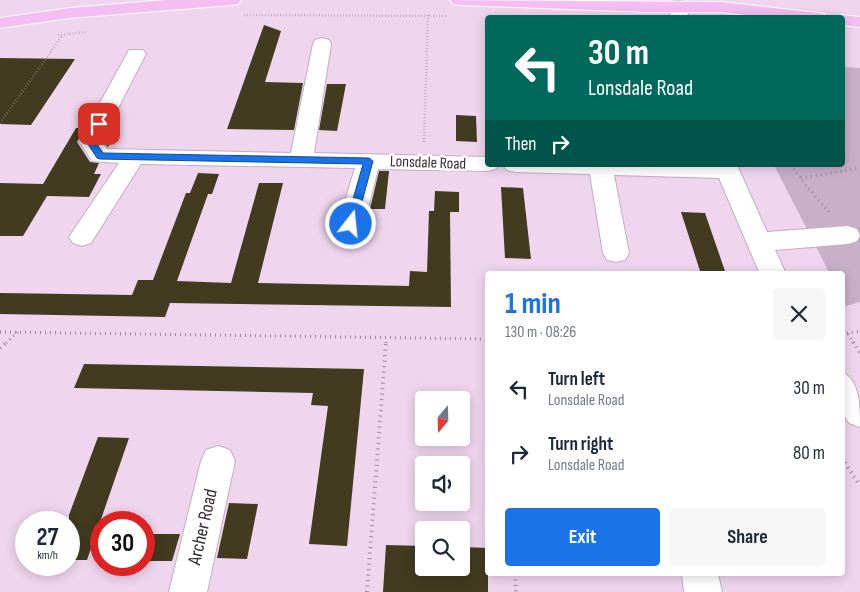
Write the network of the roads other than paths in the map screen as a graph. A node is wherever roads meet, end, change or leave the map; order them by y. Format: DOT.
graph roads {
  1 [pos="459,0"];
  2 [pos="235,8"];
  3 [pos="679,12"];
  4 [pos="794,15"];
  5 [pos="845,20"];
  6 [pos="860,22"];
  7 [pos="0,23"];
  8 [pos="322,44"];
  9 [pos="136,54"];
  10 [pos="135,156"];
  11 [pos="301,160"];
  12 [pos="369,161"];
  13 [pos="485,164"];
  14 [pos="584,167"];
  15 [pos="602,168"];
  16 [pos="727,168"];
  17 [pos="351,224"];
  18 [pos="848,235"];
  19 [pos="82,237"];
  20 [pos="759,242"];
  21 [pos="616,253"];
  22 [pos="772,271"];
  23 [pos="845,390"];
  24 [pos="860,413"];
  25 [pos="218,461"];
  26 [pos="700,576"];
  27 [pos="188,592"];
  28 [pos="703,592"];
  1 -- 3 [label="main road"];
  2 -- 7 [label="main road"];
  3 -- 4 [label="main road"];
  5 -- 6 [label="main road"];
  8 -- 11 [label="street"];
  9 -- 10 [label="street, Lonsdale Road"];
  10 -- 11 [label="street, Lonsdale Road"];
  10 -- 19 [label="street"];
  11 -- 12 [label="street, Lonsdale Road"];
  12 -- 13 [label="street, Lonsdale Road"];
  12 -- 17 [label="street, Lonsdale Road"];
  14 -- 15 [label="street"];
  15 -- 16 [label="street"];
  15 -- 21 [label="street"];
  16 -- 20 [label="street"];
  18 -- 20 [label="street"];
  20 -- 22 [label="street"];
  23 -- 24 [label="street"];
  25 -- 27 [label="street, Archer Road"];
  26 -- 28 [label="street"];
}
